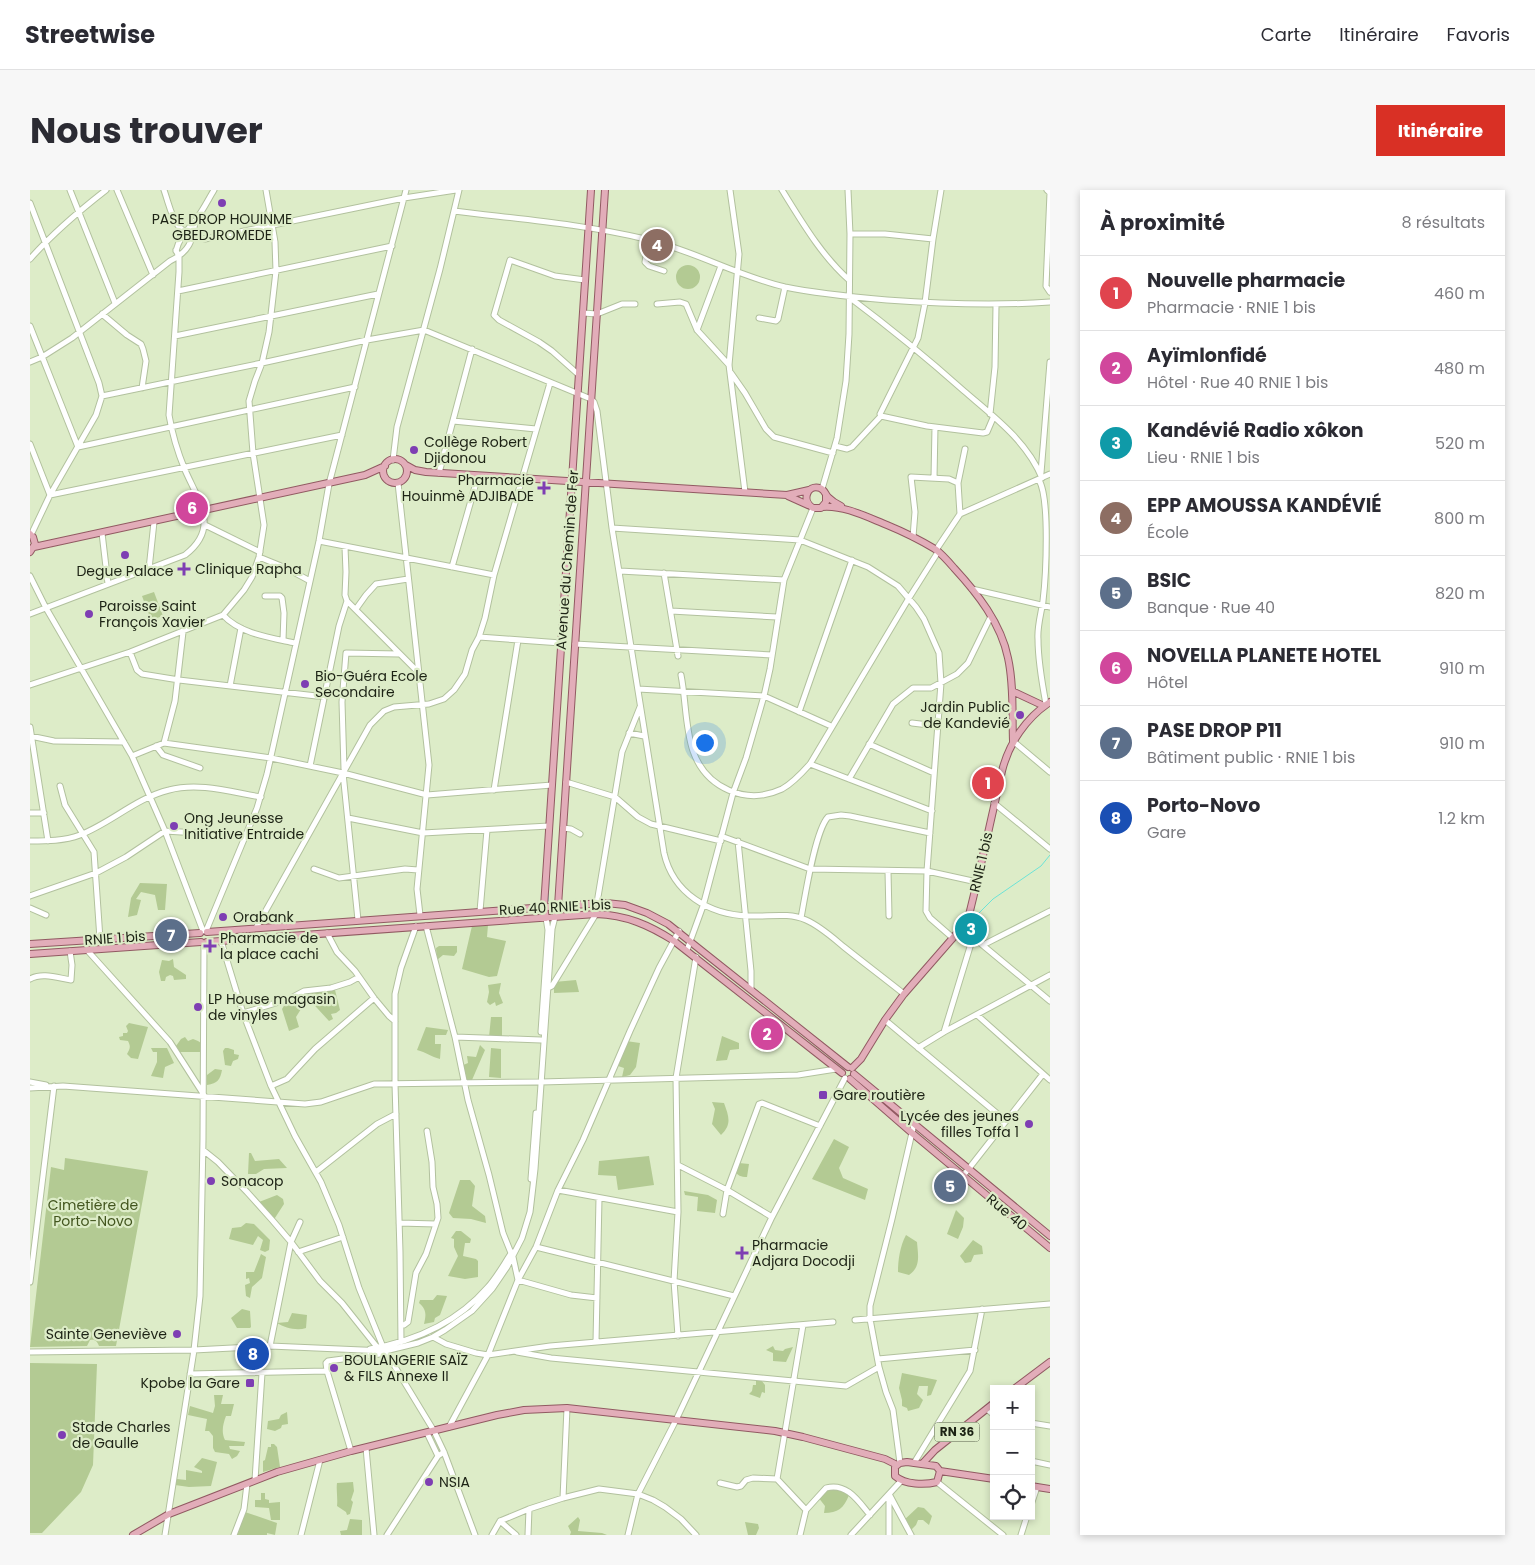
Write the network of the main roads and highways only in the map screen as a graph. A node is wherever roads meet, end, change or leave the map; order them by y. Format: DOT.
graph roads {
  1 [pos="591,190"];
  2 [pos="605,190"];
  3 [pos="406,465"];
  4 [pos="385,466"];
  5 [pos="426,472"];
  6 [pos="365,476"];
  7 [pos="406,477"];
  8 [pos="387,479"];
  9 [pos="572,481"];
  10 [pos="586,482"];
  11 [pos="809,490"];
  12 [pos="824,492"];
  13 [pos="787,495"];
  14 [pos="811,506"];
  15 [pos="822,507"];
  16 [pos="847,510"];
  17 [pos="30,535"];
  18 [pos="32,549"];
  19 [pos="1012,691"];
  20 [pos="1047,704"];
  21 [pos="1013,741"];
  22 [pos="558,906"];
  23 [pos="544,907"];
  24 [pos="546,918"];
  25 [pos="555,918"];
  26 [pos="204,932"];
  27 [pos="204,942"];
  28 [pos="30,944"];
  29 [pos="30,954"];
  30 [pos="848,1071"];
  31 [pos="1050,1236"];
  32 [pos="1050,1248"];
  33 [pos="1050,1362"];
  34 [pos="1019,1385"];
  35 [pos="990,1406"];
  36 [pos="923,1463"];
  37 [pos="898,1464"];
  38 [pos="940,1471"];
  39 [pos="990,1478"];
  40 [pos="1035,1486"];
  41 [pos="1050,1489"];
  42 [pos="133,1535"];
  1 -- 9 [label="main road, Avenue du Chemin de Fer"];
  2 -- 10 [label="main road, Avenue du Chemin de Fer"];
  3 -- 4 [label="main road"];
  3 -- 5 [label="main road"];
  3 -- 7 [label="main road"];
  4 -- 6 [label="main road"];
  4 -- 8 [label="main road"];
  5 -- 7 [label="main road"];
  5 -- 9 [label="main road"];
  6 -- 8 [label="main road"];
  6 -- 18 [label="main road"];
  7 -- 8 [label="main road"];
  9 -- 10 [label="main road"];
  9 -- 23 [label="main road, Avenue du Chemin de Fer"];
  10 -- 13 [label="main road"];
  10 -- 22 [label="main road, Avenue du Chemin de Fer"];
  11 -- 12 [label="main road"];
  11 -- 13 [label="main road"];
  11 -- 14 [label="main road"];
  12 -- 15 [label="main road"];
  12 -- 16 [label="main road"];
  13 -- 14 [label="main road"];
  14 -- 15 [label="main road"];
  15 -- 16 [label="main road"];
  16 -- 19 [label="main road"];
  17 -- 18 [label="main road"];
  19 -- 20 [label="main road"];
  19 -- 21 [label="main road"];
  20 -- 21 [label="main road, RNIE 1 bis"];
  21 -- 30 [label="main road, RNIE 1 bis"];
  22 -- 23 [label="main road, Rue 40 RNIE 1 bis"];
  22 -- 25 [label="main road, Avenue du Chemin de Fer"];
  22 -- 30 [label="main road, Rue 40 RNIE 1 bis"];
  23 -- 24 [label="main road, Avenue du Chemin de Fer"];
  23 -- 26 [label="main road, Rue 40 RNIE 1 bis"];
  24 -- 25 [label="main road, Rue 40 RNIE 1 bis"];
  24 -- 27 [label="main road, Rue 40 RNIE 1 bis"];
  25 -- 30 [label="main road, Rue 40 RNIE 1 bis"];
  26 -- 27 [label="main road"];
  26 -- 27 [label="main road"];
  26 -- 28 [label="main road, RNIE 1 bis"];
  27 -- 29 [label="main road, Rue 40 RNIE 1 bis"];
  30 -- 31 [label="main road, Rue 40"];
  30 -- 32 [label="main road, Rue 40"];
  33 -- 34 [label="main road"];
  35 -- 36 [label="main road, RN 36"];
  36 -- 37 [label="main road"];
  36 -- 38 [label="main road"];
  37 -- 38 [label="main road"];
  37 -- 42 [label="main road"];
  38 -- 39 [label="main road"];
  40 -- 41 [label="main road"];
}
